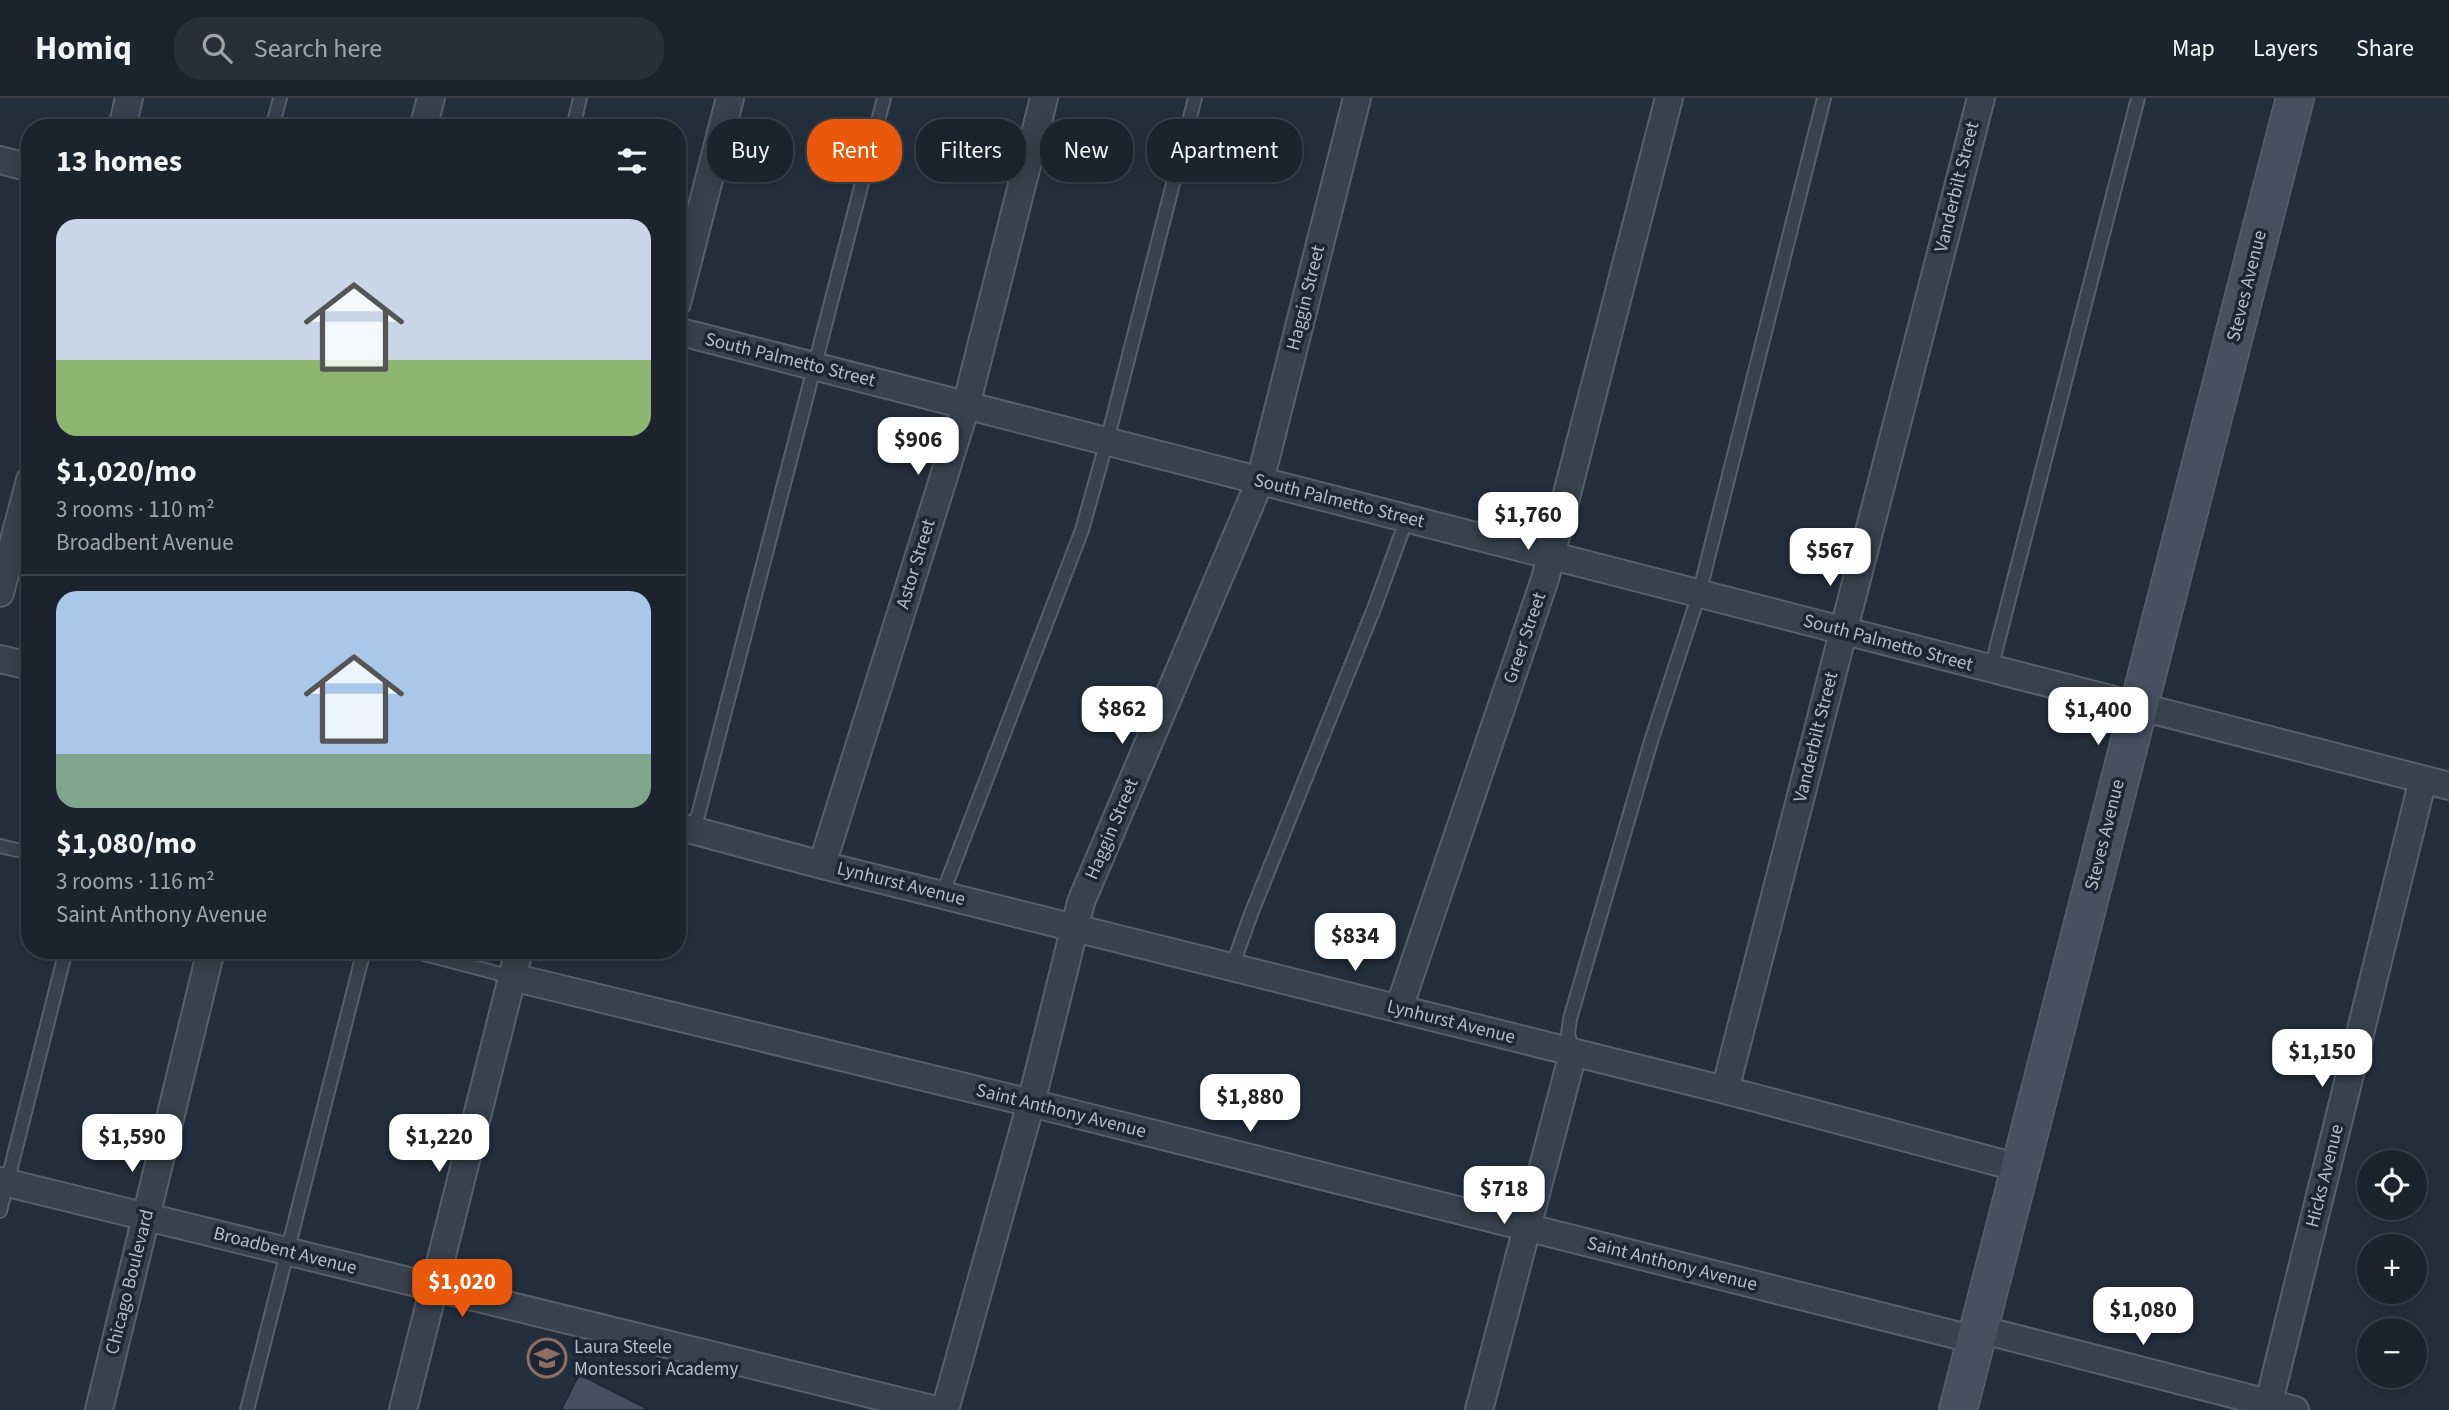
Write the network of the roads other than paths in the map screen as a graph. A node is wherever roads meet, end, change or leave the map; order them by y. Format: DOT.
graph roads {
  1 [pos="129,98"];
  2 [pos="279,98"];
  3 [pos="431,98"];
  4 [pos="580,98"];
  5 [pos="730,98"];
  6 [pos="884,98"];
  7 [pos="1044,98"];
  8 [pos="1195,98"];
  9 [pos="1357,98"];
  10 [pos="1669,98"];
  11 [pos="1824,98"];
  12 [pos="1980,98"];
  13 [pos="2138,98"];
  14 [pos="2295,98"];
  15 [pos="124,119"];
  16 [pos="274,119"];
  17 [pos="425,119"];
  18 [pos="575,119"];
  19 [pos="0,160"];
  20 [pos="21,166"];
  21 [pos="686,268"];
  22 [pos="686,333"];
  23 [pos="815,367"];
  24 [pos="966,405"];
  25 [pos="1107,441"];
  26 [pos="1260,481"];
  27 [pos="21,514"];
  28 [pos="1407,518"];
  29 [pos="1552,555"];
  30 [pos="0,593"];
  31 [pos="1699,594"];
  32 [pos="1843,632"];
  33 [pos="0,659"];
  34 [pos="21,664"];
  35 [pos="1991,670"];
  36 [pos="2138,708"];
  37 [pos="2423,779"];
  38 [pos="2449,786"];
  39 [pos="686,828"];
  40 [pos="0,846"];
  41 [pos="21,851"];
  42 [pos="822,865"];
  43 [pos="942,895"];
  44 [pos="1074,927"];
  45 [pos="63,959"];
  46 [pos="209,959"];
  47 [pos="362,959"];
  48 [pos="443,959"];
  49 [pos="517,959"];
  50 [pos="1232,967"];
  51 [pos="512,977"];
  52 [pos="1399,1009"];
  53 [pos="1573,1054"];
  54 [pos="1725,1090"];
  55 [pos="1031,1103"];
  56 [pos="2020,1168"];
  57 [pos="4,1181"];
  58 [pos="0,1211"];
  59 [pos="146,1216"];
  60 [pos="1527,1228"];
  61 [pos="288,1252"];
  62 [pos="434,1288"];
  63 [pos="1978,1335"];
  64 [pos="2267,1407"];
  65 [pos="99,1410"];
  66 [pos="247,1410"];
  67 [pos="403,1410"];
  68 [pos="936,1410"];
  69 [pos="945,1410"];
  70 [pos="1479,1410"];
  71 [pos="1958,1410"];
  72 [pos="2295,1410"];
  1 -- 15 [label="street"];
  2 -- 16 [label="lane"];
  3 -- 17 [label="street"];
  4 -- 18 [label="lane"];
  5 -- 21 [label="street"];
  6 -- 23 [label="lane"];
  7 -- 24 [label="street, Astor Street"];
  8 -- 25 [label="lane"];
  9 -- 26 [label="street, Haggin Street"];
  10 -- 29 [label="street, Greer Street"];
  11 -- 31 [label="lane"];
  12 -- 32 [label="street, Vanderbilt Street"];
  13 -- 35 [label="lane"];
  14 -- 36 [label="street, Steves Avenue"];
  19 -- 20 [label="street"];
  22 -- 23 [label="street, South Palmetto Street"];
  23 -- 24 [label="street, South Palmetto Street"];
  23 -- 39 [label="lane"];
  24 -- 25 [label="street, South Palmetto Street"];
  24 -- 42 [label="street, Astor Street"];
  25 -- 26 [label="street, South Palmetto Street"];
  25 -- 43 [label="lane"];
  26 -- 28 [label="street, South Palmetto Street"];
  26 -- 44 [label="street, Haggin Street"];
  27 -- 30 [label="street"];
  28 -- 29 [label="street, South Palmetto Street"];
  28 -- 50 [label="lane"];
  29 -- 31 [label="street, South Palmetto Street"];
  29 -- 52 [label="street, Greer Street"];
  31 -- 32 [label="street, South Palmetto Street"];
  31 -- 53 [label="lane"];
  32 -- 35 [label="street, South Palmetto Street"];
  32 -- 54 [label="street, Vanderbilt Street"];
  33 -- 34 [label="street"];
  35 -- 36 [label="street, South Palmetto Street"];
  36 -- 37 [label="street, South Palmetto Street"];
  36 -- 56 [label="street, Steves Avenue"];
  37 -- 38 [label="street, South Palmetto Street"];
  37 -- 64 [label="street, Hicks Avenue"];
  39 -- 42 [label="street, Lynhurst Avenue"];
  40 -- 41 [label="lane"];
  42 -- 43 [label="street, Lynhurst Avenue"];
  43 -- 44 [label="street, Lynhurst Avenue"];
  44 -- 50 [label="street, Lynhurst Avenue"];
  44 -- 55 [label="street, Haggin Street"];
  45 -- 57 [label="lane"];
  46 -- 59 [label="street, Chicago Boulevard"];
  47 -- 61 [label="lane"];
  48 -- 51 [label="lane"];
  49 -- 51 [label="street"];
  50 -- 52 [label="street, Lynhurst Avenue"];
  51 -- 55 [label="street, Saint Anthony Avenue"];
  51 -- 62 [label="street"];
  52 -- 53 [label="street, Lynhurst Avenue"];
  53 -- 54 [label="street, Lynhurst Avenue"];
  53 -- 60 [label="street"];
  54 -- 56 [label="street, Lynhurst Avenue"];
  55 -- 60 [label="street, Saint Anthony Avenue"];
  55 -- 69 [label="street, Haggin Street"];
  56 -- 63 [label="street, Steves Avenue"];
  57 -- 58 [label="lane"];
  57 -- 59 [label="street, Broadbent Avenue"];
  59 -- 61 [label="street, Broadbent Avenue"];
  59 -- 65 [label="street, Chicago Boulevard"];
  60 -- 63 [label="street, Saint Anthony Avenue"];
  60 -- 70 [label="street"];
  61 -- 62 [label="street, Broadbent Avenue"];
  61 -- 66 [label="lane"];
  62 -- 67 [label="street"];
  62 -- 68 [label="street, Broadbent Avenue"];
  63 -- 64 [label="street, Saint Anthony Avenue"];
  63 -- 71 [label="street, Steves Avenue"];
  64 -- 72 [label="street, Saint Anthony Avenue"];
}
